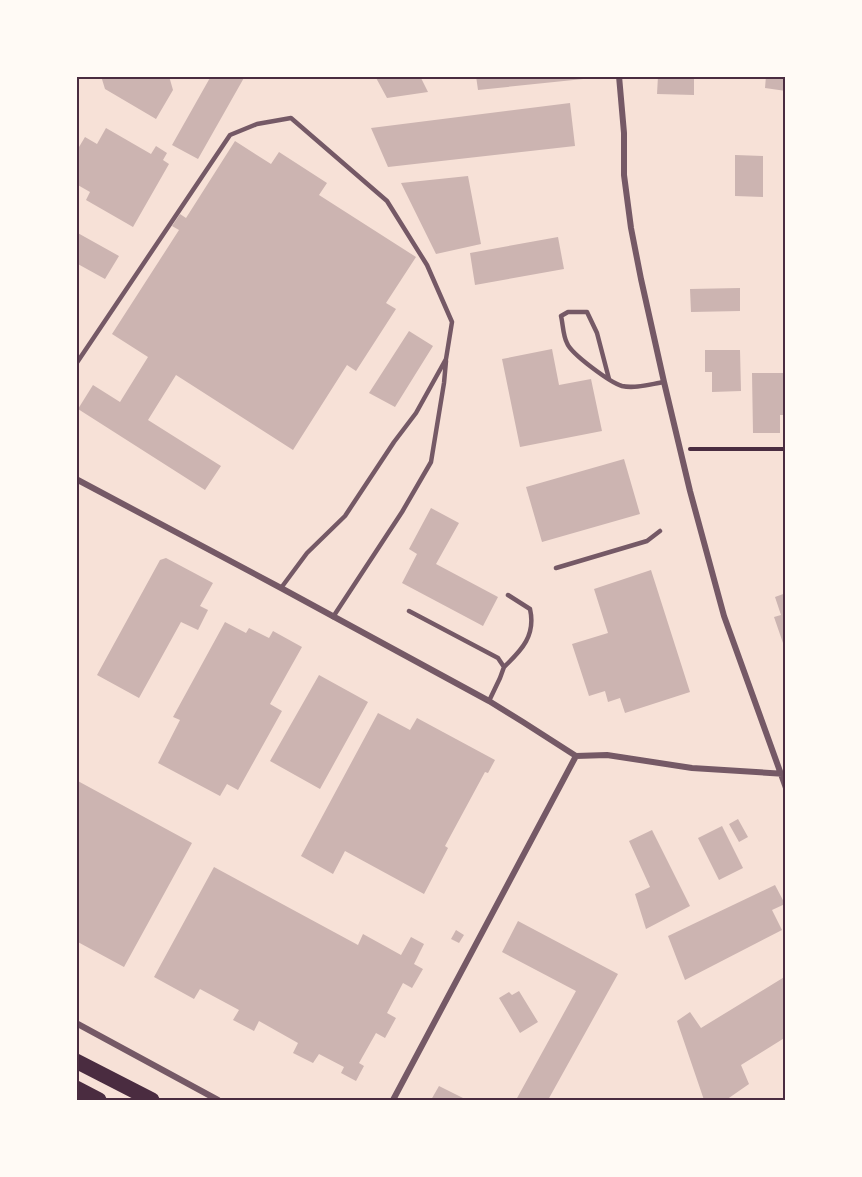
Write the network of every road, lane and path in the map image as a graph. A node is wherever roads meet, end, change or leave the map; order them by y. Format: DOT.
graph roads {
  1 [pos="619,76"];
  2 [pos="446,359"];
  3 [pos="76,364"];
  4 [pos="609,379"];
  5 [pos="664,382"];
  6 [pos="680,449"];
  7 [pos="786,449"];
  8 [pos="76,479"];
  9 [pos="660,531"];
  10 [pos="556,568"];
  11 [pos="281,588"];
  12 [pos="508,595"];
  13 [pos="410,611"];
  14 [pos="333,616"];
  15 [pos="504,667"];
  16 [pos="489,701"];
  17 [pos="576,756"];
  18 [pos="783,774"];
  19 [pos="786,788"];
  20 [pos="76,1023"];
  21 [pos="76,1061"];
  22 [pos="76,1088"];
  23 [pos="99,1101"];
  24 [pos="152,1101"];
  25 [pos="218,1101"];
  26 [pos="393,1101"];
  1 -- 5 [label="street"];
  2 -- 3 [label="lane"];
  2 -- 11 [label="lane"];
  2 -- 14 [label="lane"];
  4 -- 4 [label="lane"];
  4 -- 5 [label="lane"];
  5 -- 6 [label="street"];
  6 -- 7 [label="path"];
  6 -- 18 [label="street"];
  8 -- 11 [label="street"];
  9 -- 10 [label="lane"];
  11 -- 14 [label="street"];
  12 -- 15 [label="lane"];
  13 -- 15 [label="lane"];
  14 -- 16 [label="street"];
  15 -- 16 [label="lane"];
  16 -- 17 [label="street"];
  17 -- 18 [label="street"];
  17 -- 26 [label="street"];
  18 -- 19 [label="street"];
  20 -- 25 [label="street"];
  21 -- 24 [label="main road"];
  22 -- 23 [label="main road"];
}
